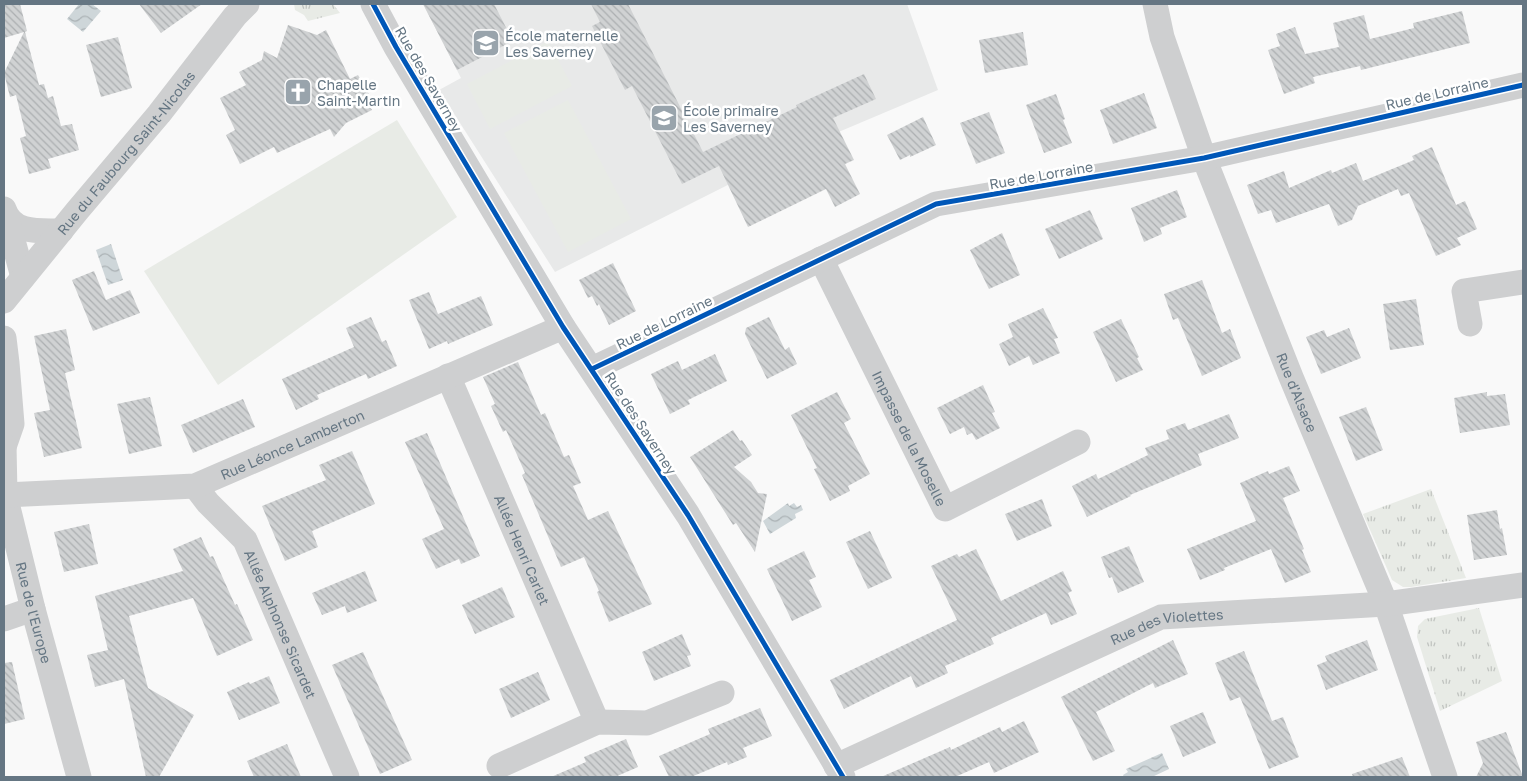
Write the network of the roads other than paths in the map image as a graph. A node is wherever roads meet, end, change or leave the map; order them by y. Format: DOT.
graph roads {
  1 [pos="247,4"];
  2 [pos="373,4"];
  3 [pos="1155,4"];
  4 [pos="1523,86"];
  5 [pos="1204,158"];
  6 [pos="5,212"];
  7 [pos="61,231"];
  8 [pos="821,259"];
  9 [pos="23,277"];
  10 [pos="1523,282"];
  11 [pos="4,301"];
  12 [pos="1470,324"];
  13 [pos="564,327"];
  14 [pos="4,338"];
  15 [pos="592,369"];
  16 [pos="448,376"];
  17 [pos="1078,442"];
  18 [pos="4,446"];
  19 [pos="194,486"];
  20 [pos="5,495"];
  21 [pos="1523,585"];
  22 [pos="1386,604"];
  23 [pos="34,610"];
  24 [pos="4,619"];
  25 [pos="722,692"];
  26 [pos="597,722"];
  27 [pos="499,766"];
  28 [pos="840,771"];
  29 [pos="79,777"];
  30 [pos="347,777"];
  31 [pos="1445,777"];
  1 -- 7 [label="street, Rue du Faubourg Saint-Nicolas"];
  2 -- 13 [label="street, Rue des Saverney"];
  3 -- 5 [label="street, Rue d'Alsace"];
  4 -- 5 [label="street, Rue de Lorraine"];
  5 -- 8 [label="street, Rue de Lorraine"];
  5 -- 22 [label="street, Rue d'Alsace"];
  6 -- 7 [label="street"];
  6 -- 9 [label="street"];
  7 -- 9 [label="street, Rue du Faubourg Saint-Nicolas"];
  8 -- 15 [label="street, Rue de Lorraine"];
  8 -- 17 [label="street, Impasse de la Moselle"];
  9 -- 11 [label="street, Rue du Faubourg Saint-Nicolas"];
  10 -- 12 [label="street"];
  13 -- 15 [label="street, Rue des Saverney"];
  13 -- 16 [label="street, Rue Léonce Lamberton"];
  14 -- 18 [label="street, Rue de l'Europe"];
  15 -- 28 [label="street, Rue des Saverney"];
  16 -- 19 [label="street, Rue Léonce Lamberton"];
  16 -- 26 [label="street, Allée Henri Carlet"];
  18 -- 20 [label="street, Rue de l'Europe"];
  19 -- 20 [label="street, Rue Léonce Lamberton"];
  19 -- 30 [label="street, Allée Alphonse Sicardet"];
  20 -- 23 [label="street, Rue de l'Europe"];
  21 -- 22 [label="street, Rue des Violettes"];
  22 -- 28 [label="street, Rue des Violettes"];
  22 -- 31 [label="street, Rue d'Alsace"];
  23 -- 24 [label="street"];
  23 -- 29 [label="street, Rue de l'Europe"];
  25 -- 26 [label="street"];
  26 -- 27 [label="street"];
}
